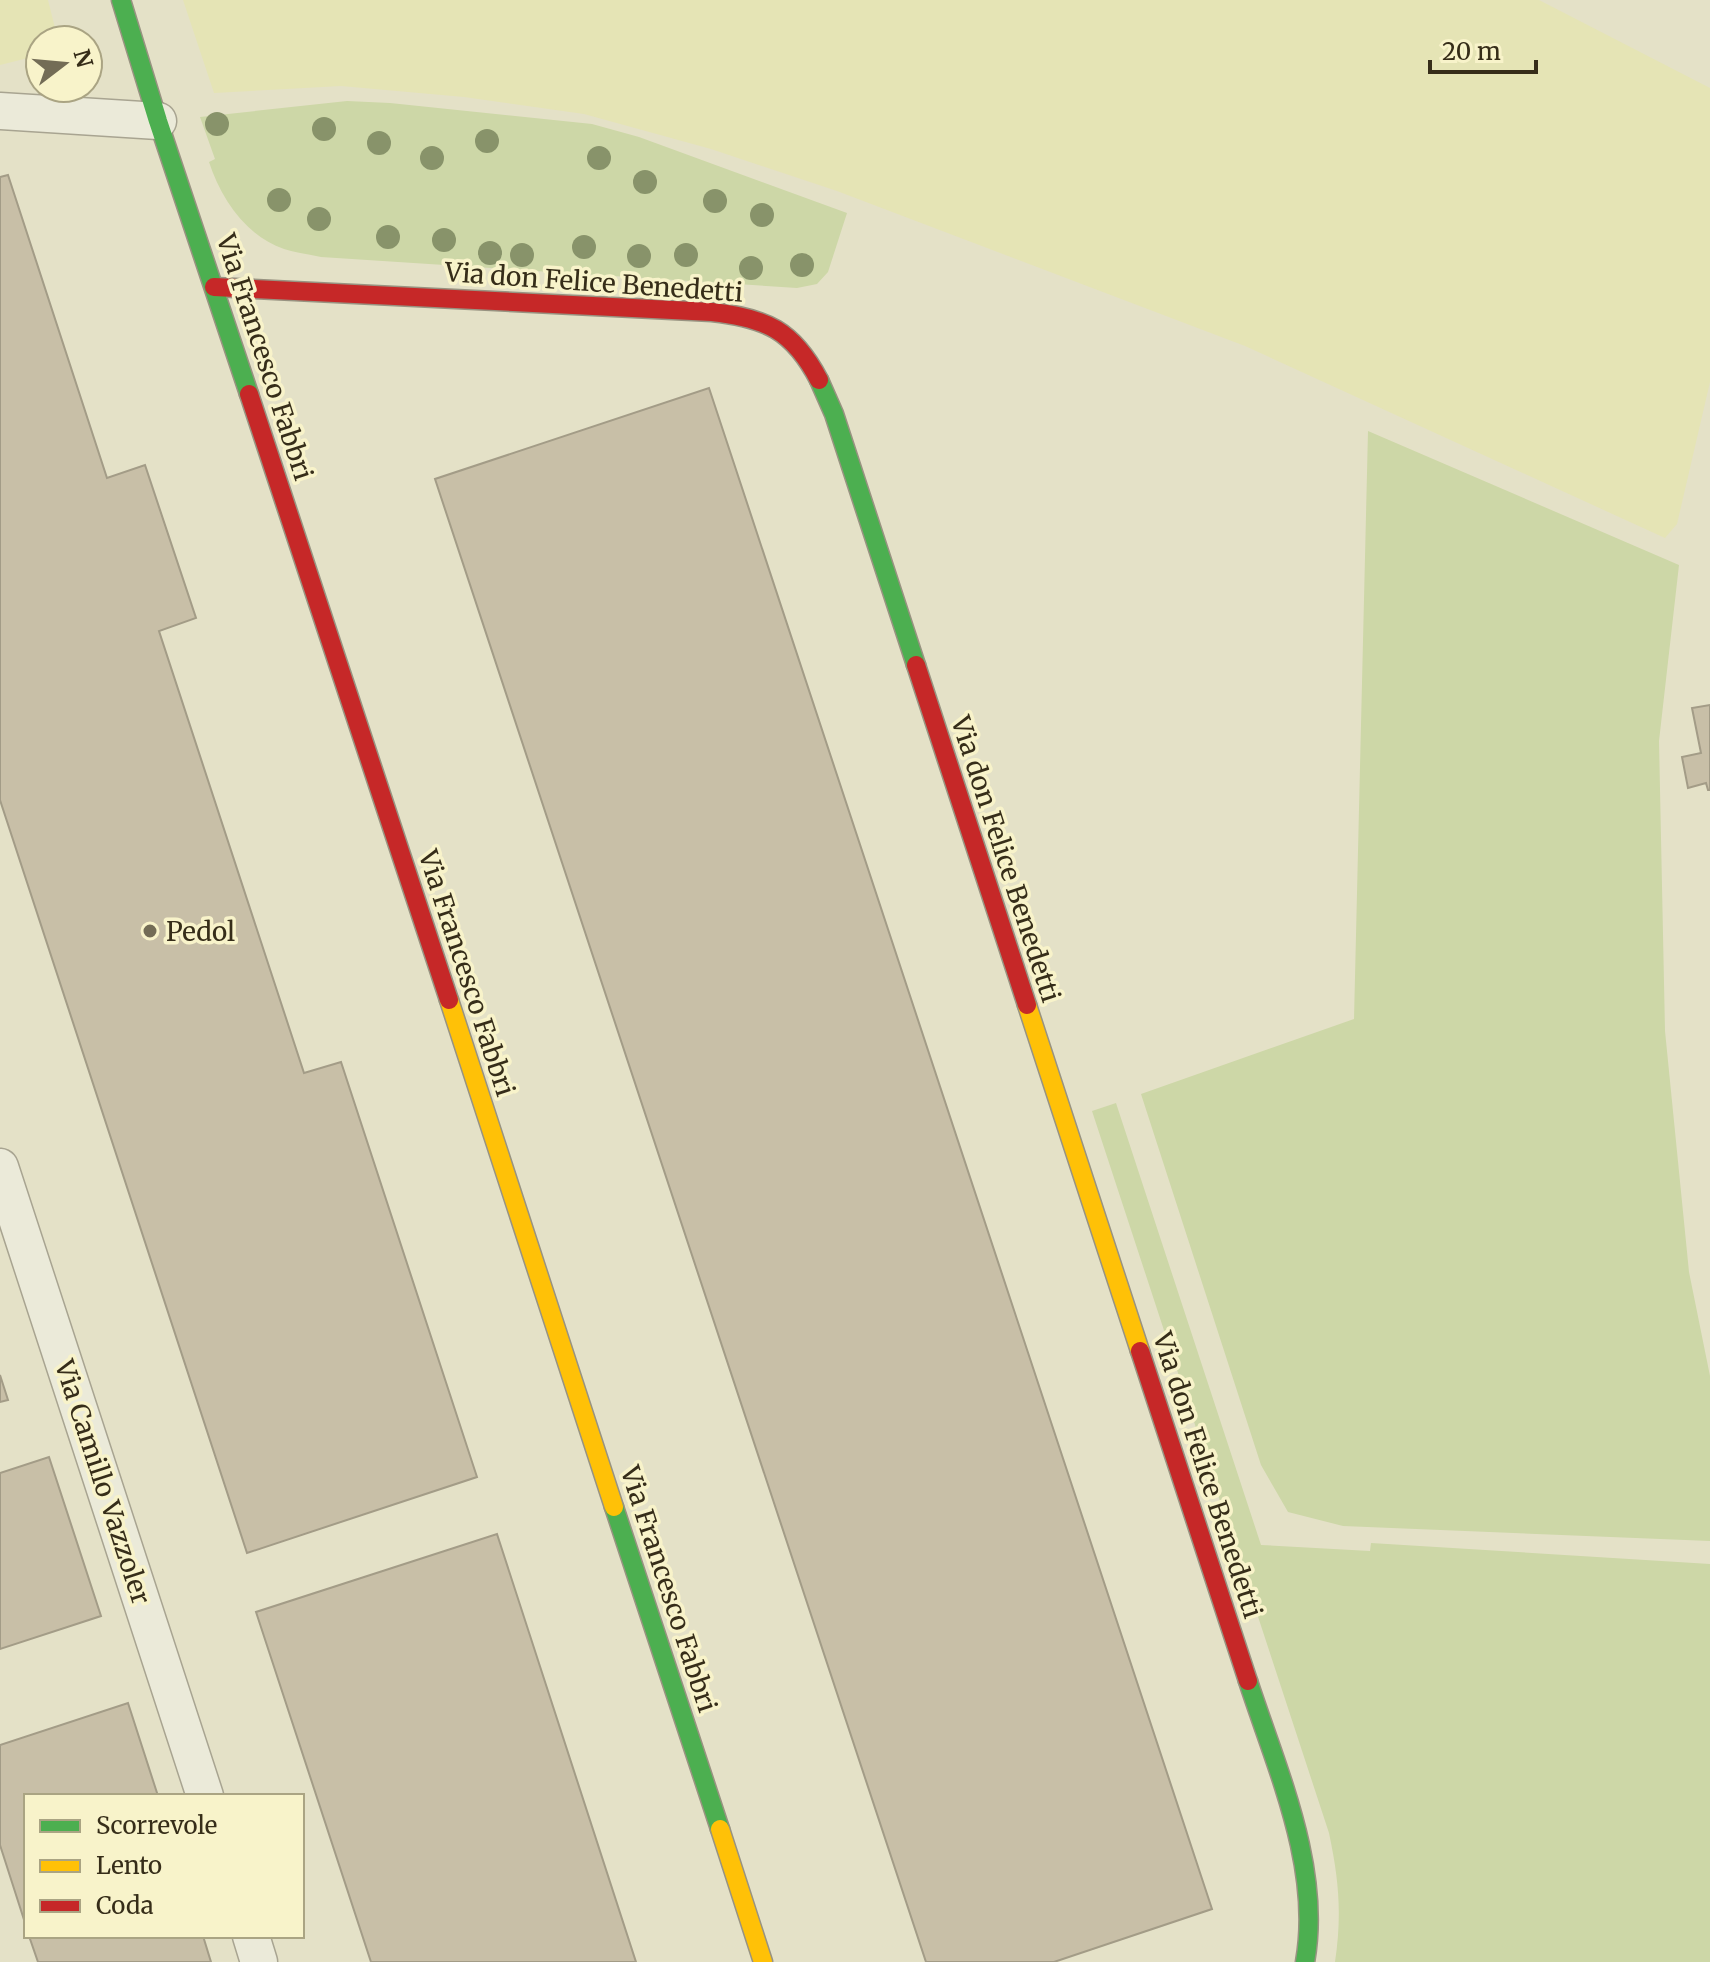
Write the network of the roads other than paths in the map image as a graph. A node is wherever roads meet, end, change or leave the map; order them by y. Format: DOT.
graph roads {
  1 [pos="121,0"];
  2 [pos="0,111"];
  3 [pos="158,121"];
  4 [pos="214,287"];
  5 [pos="0,1167"];
  6 [pos="204,1794"];
  7 [pos="252,1938"];
  8 [pos="259,1962"];
  9 [pos="763,1962"];
  10 [pos="1305,1962"];
  1 -- 3 [label="street, Via Francesco Fabbri"];
  2 -- 3 [label="street"];
  3 -- 4 [label="street, Via Francesco Fabbri"];
  4 -- 9 [label="street, Via Francesco Fabbri"];
  4 -- 10 [label="street, Via don Felice Benedetti"];
  5 -- 6 [label="street, Via Camillo Vazzoler"];
  7 -- 8 [label="street"];
}
